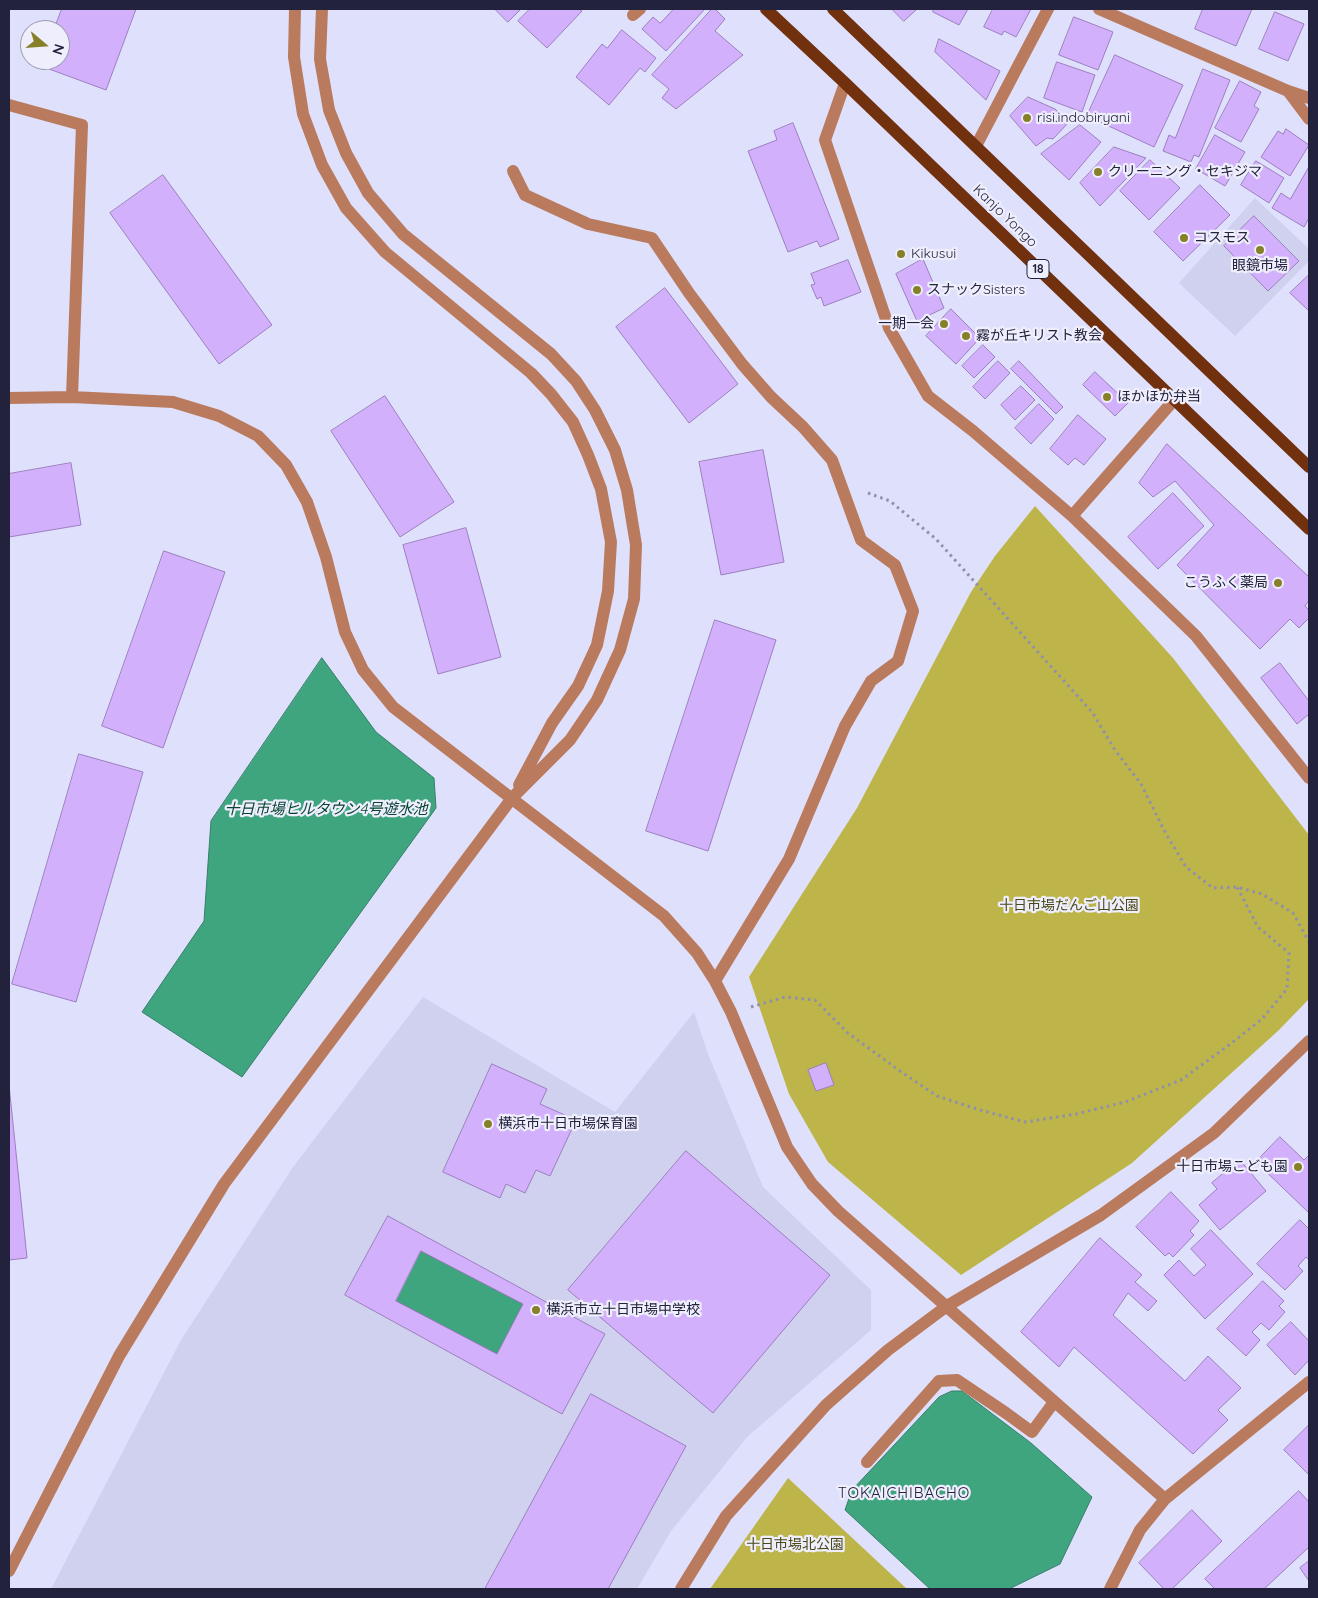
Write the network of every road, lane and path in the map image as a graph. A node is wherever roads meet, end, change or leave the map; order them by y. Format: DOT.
graph roads {
  1 [pos="295,9"];
  2 [pos="322,9"];
  3 [pos="766,9"];
  4 [pos="833,9"];
  5 [pos="1048,9"];
  6 [pos="1099,9"];
  7 [pos="845,83"];
  8 [pos="1288,92"];
  9 [pos="1309,98"];
  10 [pos="9,105"];
  11 [pos="1309,119"];
  12 [pos="976,146"];
  13 [pos="513,171"];
  14 [pos="72,397"];
  15 [pos="9,398"];
  16 [pos="1174,400"];
  17 [pos="1309,467"];
  18 [pos="845,497"];
  19 [pos="1072,516"];
  20 [pos="1309,529"];
  21 [pos="1309,778"];
  22 [pos="512,798"];
  23 [pos="1237,887"];
  24 [pos="1309,942"];
  25 [pos="715,981"];
  26 [pos="731,1012"];
  27 [pos="1309,1040"];
  28 [pos="947,1306"];
  29 [pos="1309,1382"];
  30 [pos="1054,1402"];
  31 [pos="867,1462"];
  32 [pos="1165,1499"];
  33 [pos="9,1571"];
  34 [pos="681,1589"];
  35 [pos="1110,1589"];
  1 -- 22 [label="street"];
  2 -- 22 [label="street"];
  3 -- 7 [label="main road, Kanjo Yongo / 18"];
  4 -- 12 [label="main road"];
  5 -- 12 [label="street"];
  6 -- 8 [label="street"];
  7 -- 16 [label="main road, Kanjo Yongo / 18"];
  7 -- 19 [label="street"];
  8 -- 9 [label="street"];
  8 -- 11 [label="street"];
  10 -- 14 [label="street"];
  12 -- 17 [label="main road"];
  13 -- 18 [label="street"];
  14 -- 15 [label="street"];
  14 -- 22 [label="street"];
  16 -- 19 [label="street"];
  16 -- 20 [label="main road, Kanjo Yongo / 18"];
  18 -- 23 [label="path"];
  18 -- 25 [label="street"];
  19 -- 21 [label="street"];
  22 -- 25 [label="street"];
  22 -- 33 [label="street"];
  23 -- 24 [label="path"];
  23 -- 26 [label="path"];
  25 -- 26 [label="street"];
  26 -- 28 [label="street"];
  27 -- 28 [label="street"];
  28 -- 30 [label="street"];
  28 -- 34 [label="street"];
  29 -- 32 [label="street"];
  30 -- 31 [label="street"];
  30 -- 32 [label="street"];
  32 -- 35 [label="street"];
}
